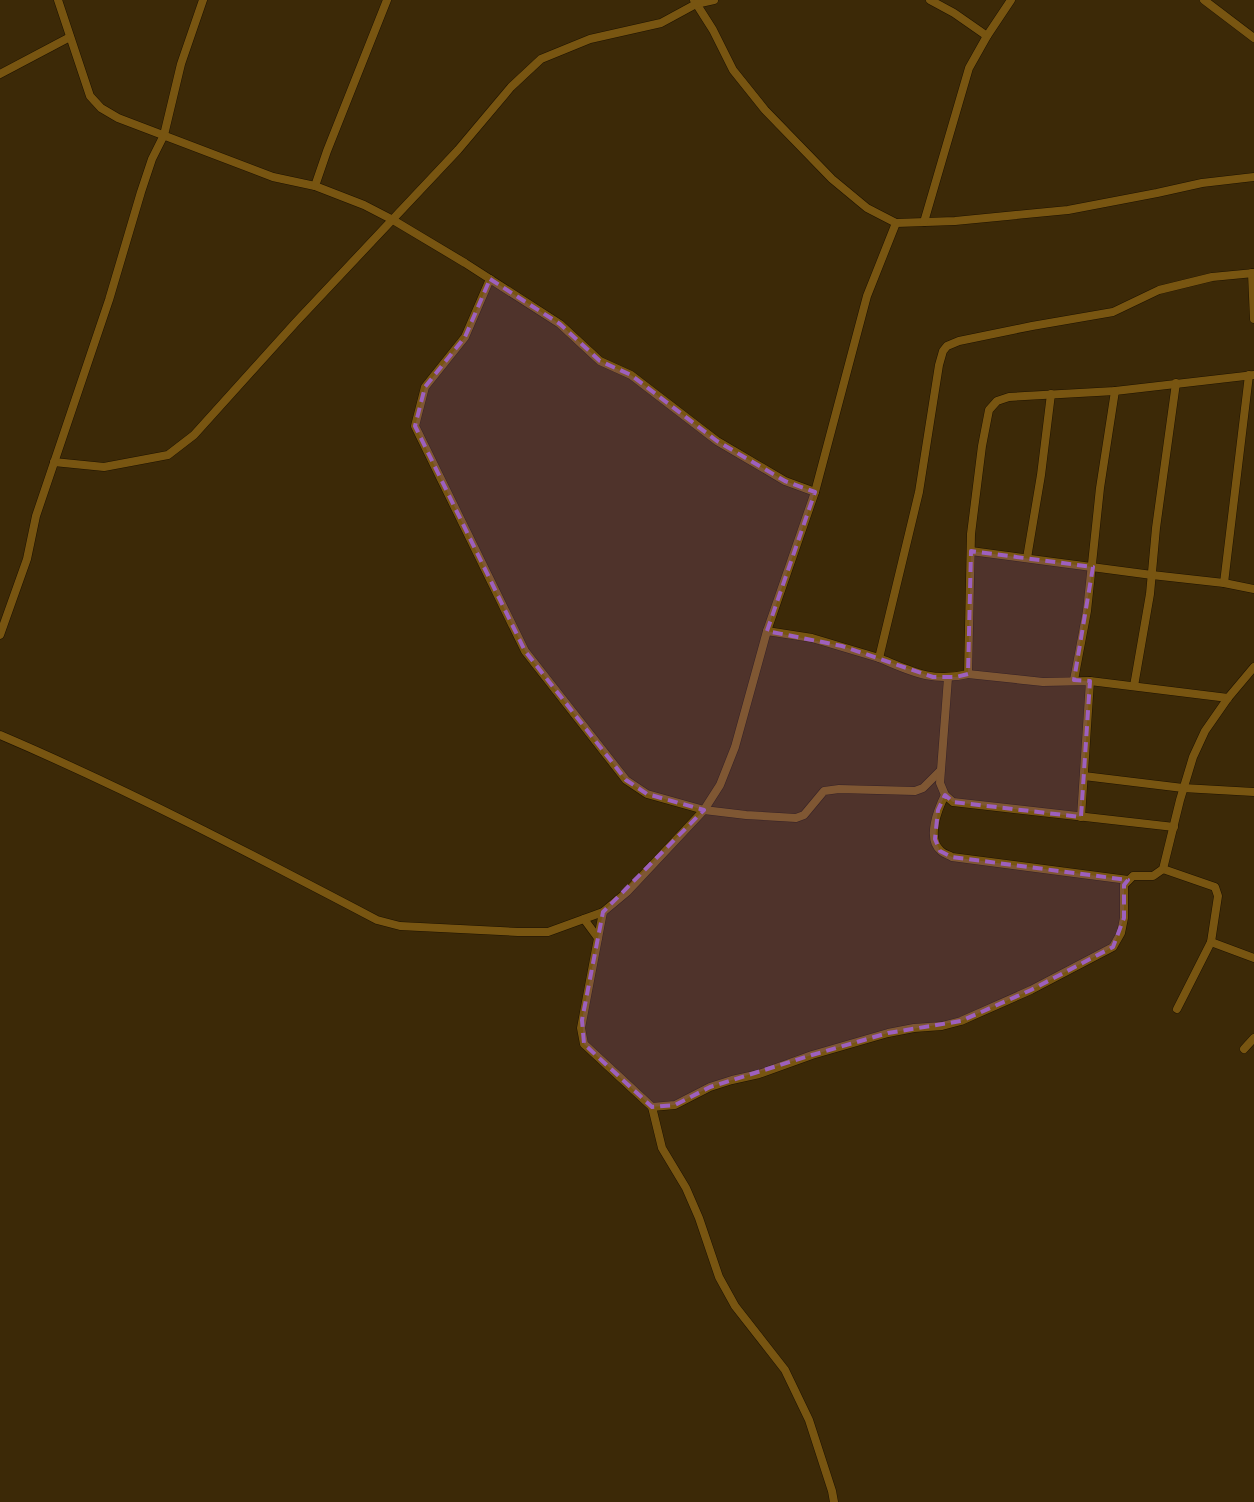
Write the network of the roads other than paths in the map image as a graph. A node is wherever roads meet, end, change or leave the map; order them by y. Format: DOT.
graph roads {
  1 [pos="58,0"];
  2 [pos="203,0"];
  3 [pos="388,0"];
  4 [pos="714,0"];
  5 [pos="930,0"];
  6 [pos="1011,0"];
  7 [pos="1204,0"];
  8 [pos="695,2"];
  9 [pos="987,36"];
  10 [pos="70,37"];
  11 [pos="1254,38"];
  12 [pos="0,74"];
  13 [pos="164,135"];
  14 [pos="1254,177"];
  15 [pos="315,186"];
  16 [pos="394,220"];
  17 [pos="924,222"];
  18 [pos="896,223"];
  19 [pos="1253,273"];
  20 [pos="490,278"];
  21 [pos="1254,319"];
  22 [pos="1251,375"];
  23 [pos="1176,383"];
  24 [pos="1115,390"];
  25 [pos="1051,394"];
  26 [pos="54,462"];
  27 [pos="815,492"];
  28 [pos="971,551"];
  29 [pos="1027,558"];
  30 [pos="1093,567"];
  31 [pos="1152,575"];
  32 [pos="1224,583"];
  33 [pos="1254,589"];
  34 [pos="767,631"];
  35 [pos="0,635"];
  36 [pos="879,658"];
  37 [pos="1254,667"];
  38 [pos="968,674"];
  39 [pos="948,678"];
  40 [pos="1074,680"];
  41 [pos="1090,680"];
  42 [pos="1134,686"];
  43 [pos="1228,698"];
  44 [pos="0,735"];
  45 [pos="940,771"];
  46 [pos="1084,776"];
  47 [pos="1183,788"];
  48 [pos="1254,792"];
  49 [pos="945,795"];
  50 [pos="704,810"];
  51 [pos="1081,817"];
  52 [pos="1174,827"];
  53 [pos="1163,869"];
  54 [pos="1128,880"];
  55 [pos="603,912"];
  56 [pos="584,919"];
  57 [pos="598,938"];
  58 [pos="1211,942"];
  59 [pos="1254,958"];
  60 [pos="1177,1009"];
  61 [pos="1254,1038"];
  62 [pos="1244,1049"];
  63 [pos="652,1107"];
  64 [pos="834,1502"];
  1 -- 10 [label="street"];
  2 -- 13 [label="street"];
  3 -- 15 [label="street"];
  4 -- 8 [label="street"];
  5 -- 9 [label="street"];
  6 -- 9 [label="street"];
  7 -- 11 [label="street"];
  8 -- 16 [label="street"];
  8 -- 18 [label="street"];
  9 -- 17 [label="street"];
  10 -- 12 [label="street"];
  10 -- 13 [label="street"];
  13 -- 15 [label="street"];
  13 -- 26 [label="street"];
  14 -- 17 [label="street"];
  15 -- 16 [label="street"];
  16 -- 20 [label="street"];
  16 -- 26 [label="street"];
  17 -- 18 [label="street"];
  18 -- 27 [label="street"];
  19 -- 21 [label="street"];
  19 -- 36 [label="street"];
  20 -- 27 [label="street"];
  20 -- 50 [label="street"];
  22 -- 23 [label="street"];
  22 -- 32 [label="street"];
  23 -- 24 [label="street"];
  23 -- 31 [label="street"];
  24 -- 25 [label="street"];
  24 -- 30 [label="street"];
  25 -- 28 [label="street"];
  25 -- 29 [label="street"];
  26 -- 35 [label="street"];
  27 -- 34 [label="street"];
  28 -- 29 [label="street"];
  28 -- 38 [label="street"];
  29 -- 30 [label="street"];
  30 -- 31 [label="street"];
  30 -- 40 [label="street"];
  31 -- 32 [label="street"];
  31 -- 42 [label="street"];
  32 -- 33 [label="street"];
  34 -- 36 [label="street"];
  34 -- 50 [label="street"];
  36 -- 39 [label="street"];
  37 -- 43 [label="street"];
  38 -- 39 [label="street"];
  38 -- 40 [label="street"];
  39 -- 45 [label="street"];
  40 -- 41 [label="street"];
  41 -- 42 [label="street"];
  41 -- 46 [label="street"];
  42 -- 43 [label="street"];
  43 -- 47 [label="street"];
  44 -- 56 [label="street"];
  45 -- 49 [label="street"];
  45 -- 50 [label="street"];
  46 -- 47 [label="street"];
  46 -- 51 [label="street"];
  47 -- 48 [label="street"];
  47 -- 52 [label="street"];
  49 -- 51 [label="street"];
  49 -- 54 [label="street"];
  50 -- 55 [label="street"];
  51 -- 52 [label="street"];
  52 -- 53 [label="street"];
  53 -- 54 [label="street"];
  53 -- 58 [label="street"];
  54 -- 63 [label="street"];
  55 -- 56 [label="street"];
  55 -- 57 [label="street"];
  56 -- 57 [label="street"];
  57 -- 63 [label="street"];
  58 -- 59 [label="street"];
  58 -- 60 [label="street"];
  61 -- 62 [label="street"];
  63 -- 64 [label="street"];
}
